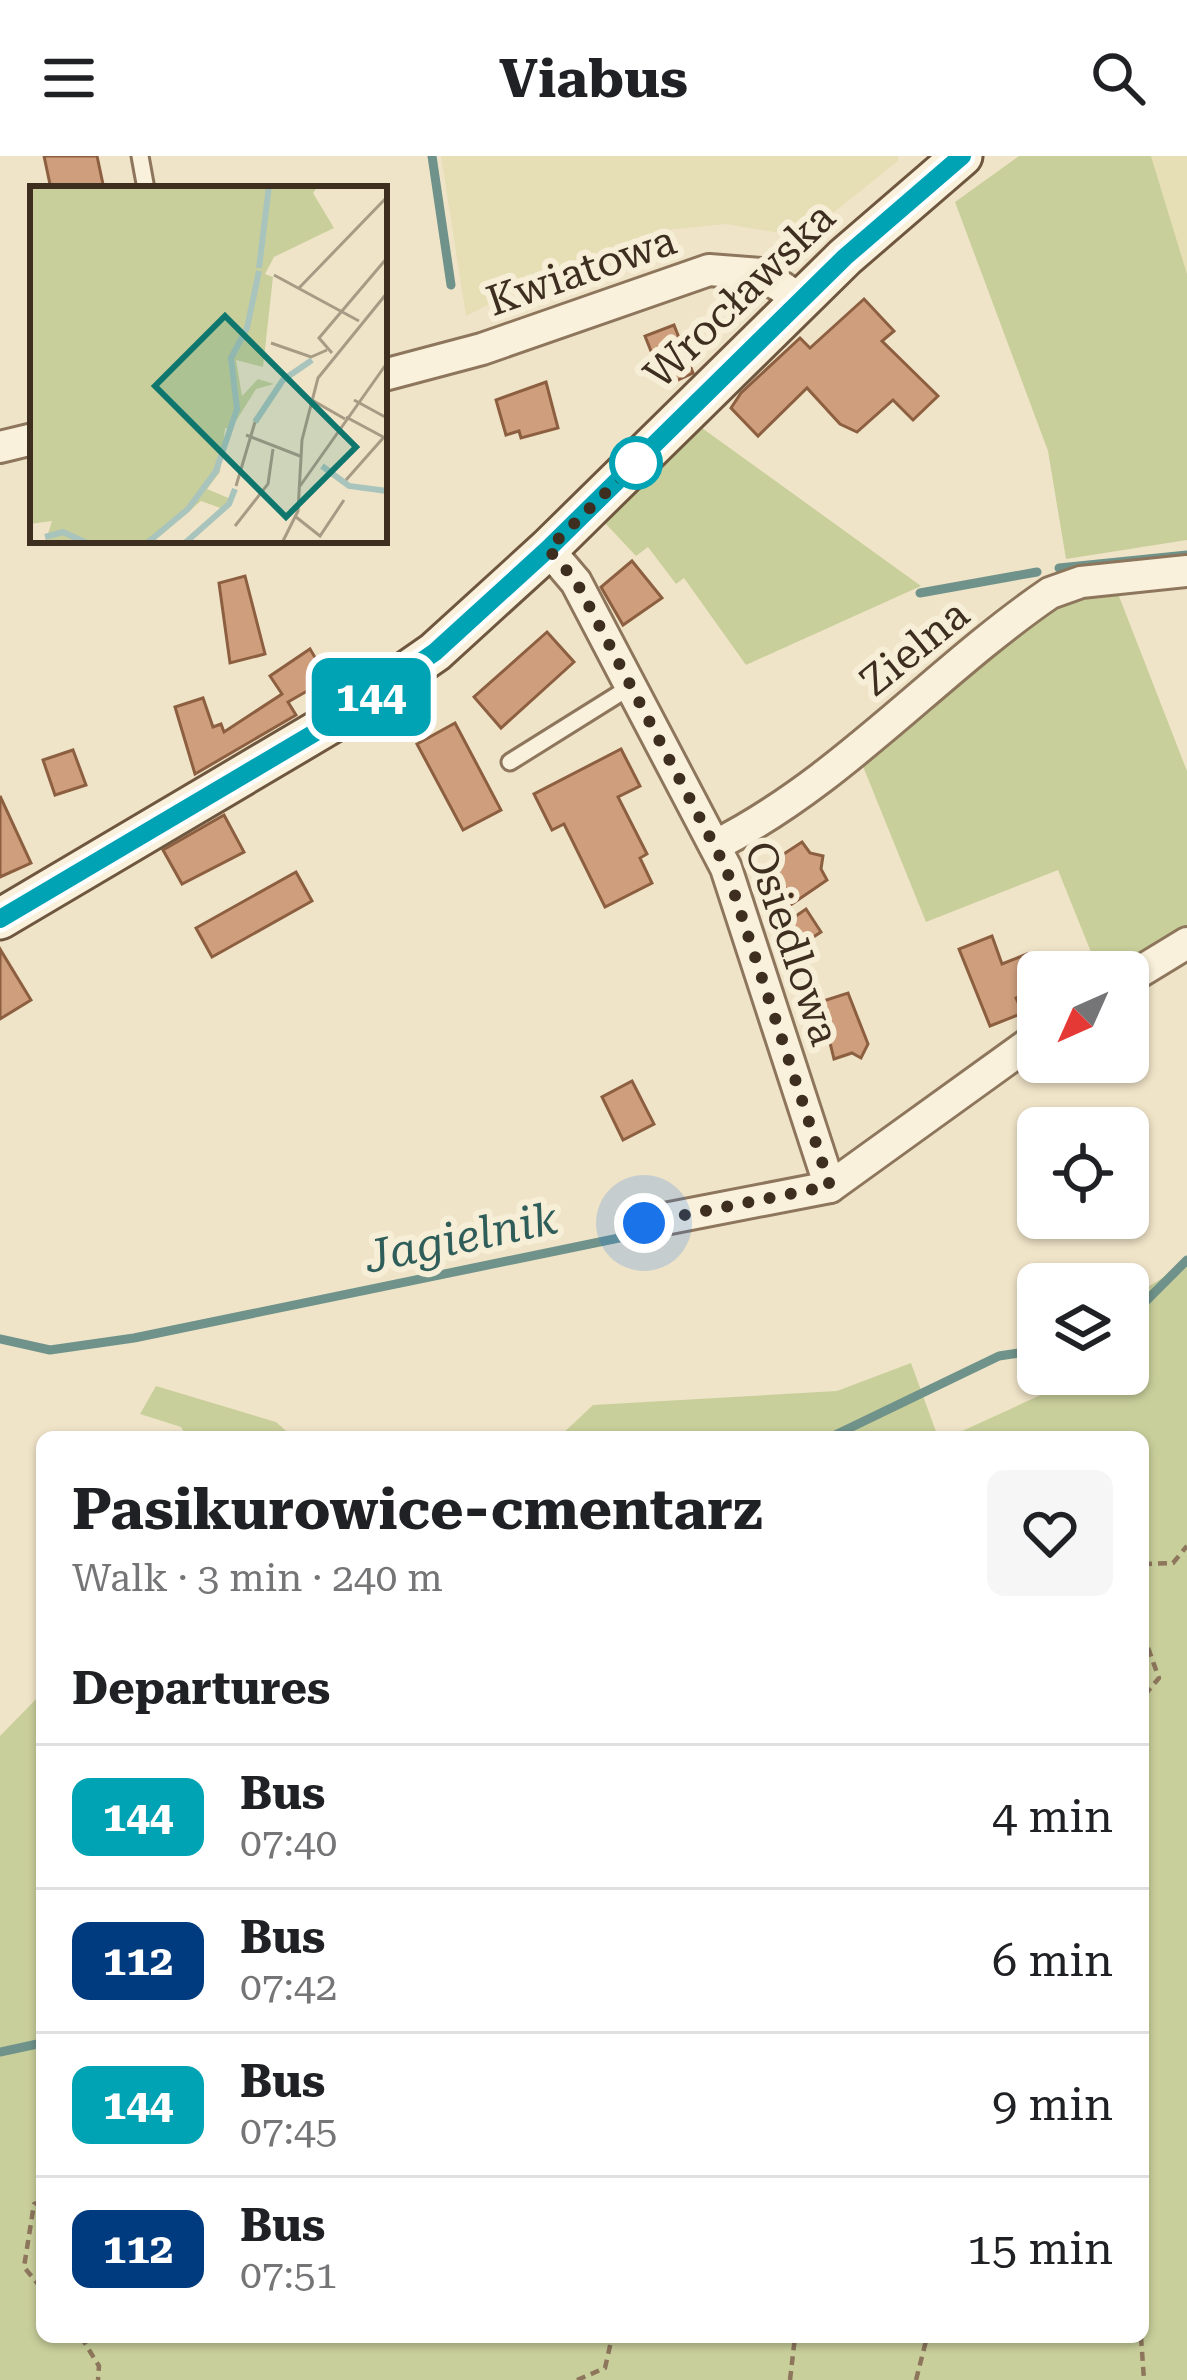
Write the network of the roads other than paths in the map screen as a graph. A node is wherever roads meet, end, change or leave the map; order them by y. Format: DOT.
graph roads {
  1 [pos="140,156"];
  2 [pos="962,156"];
  3 [pos="145,186"];
  4 [pos="800,299"];
  5 [pos="387,374"];
  6 [pos="30,440"];
  7 [pos="0,447"];
  8 [pos="548,549"];
  9 [pos="1187,571"];
  10 [pos="630,687"];
  11 [pos="510,762"];
  12 [pos="716,845"];
  13 [pos="0,919"];
  14 [pos="1187,943"];
  15 [pos="1149,966"];
  16 [pos="1017,1051"];
  17 [pos="830,1186"];
  18 [pos="644,1223"];
  1 -- 3 [label="lane"];
  2 -- 4 [label="street, Wrocławska"];
  4 -- 5 [label="street, Kwiatowa"];
  4 -- 8 [label="street, Wrocławska"];
  6 -- 7 [label="street"];
  8 -- 10 [label="street, Osiedlowa"];
  8 -- 13 [label="street, Wrocławska"];
  9 -- 12 [label="street, Zielna"];
  10 -- 11 [label="lane"];
  10 -- 12 [label="street, Osiedlowa"];
  12 -- 17 [label="street, Osiedlowa"];
  14 -- 15 [label="street"];
  16 -- 17 [label="street"];
  17 -- 18 [label="street"];
}
